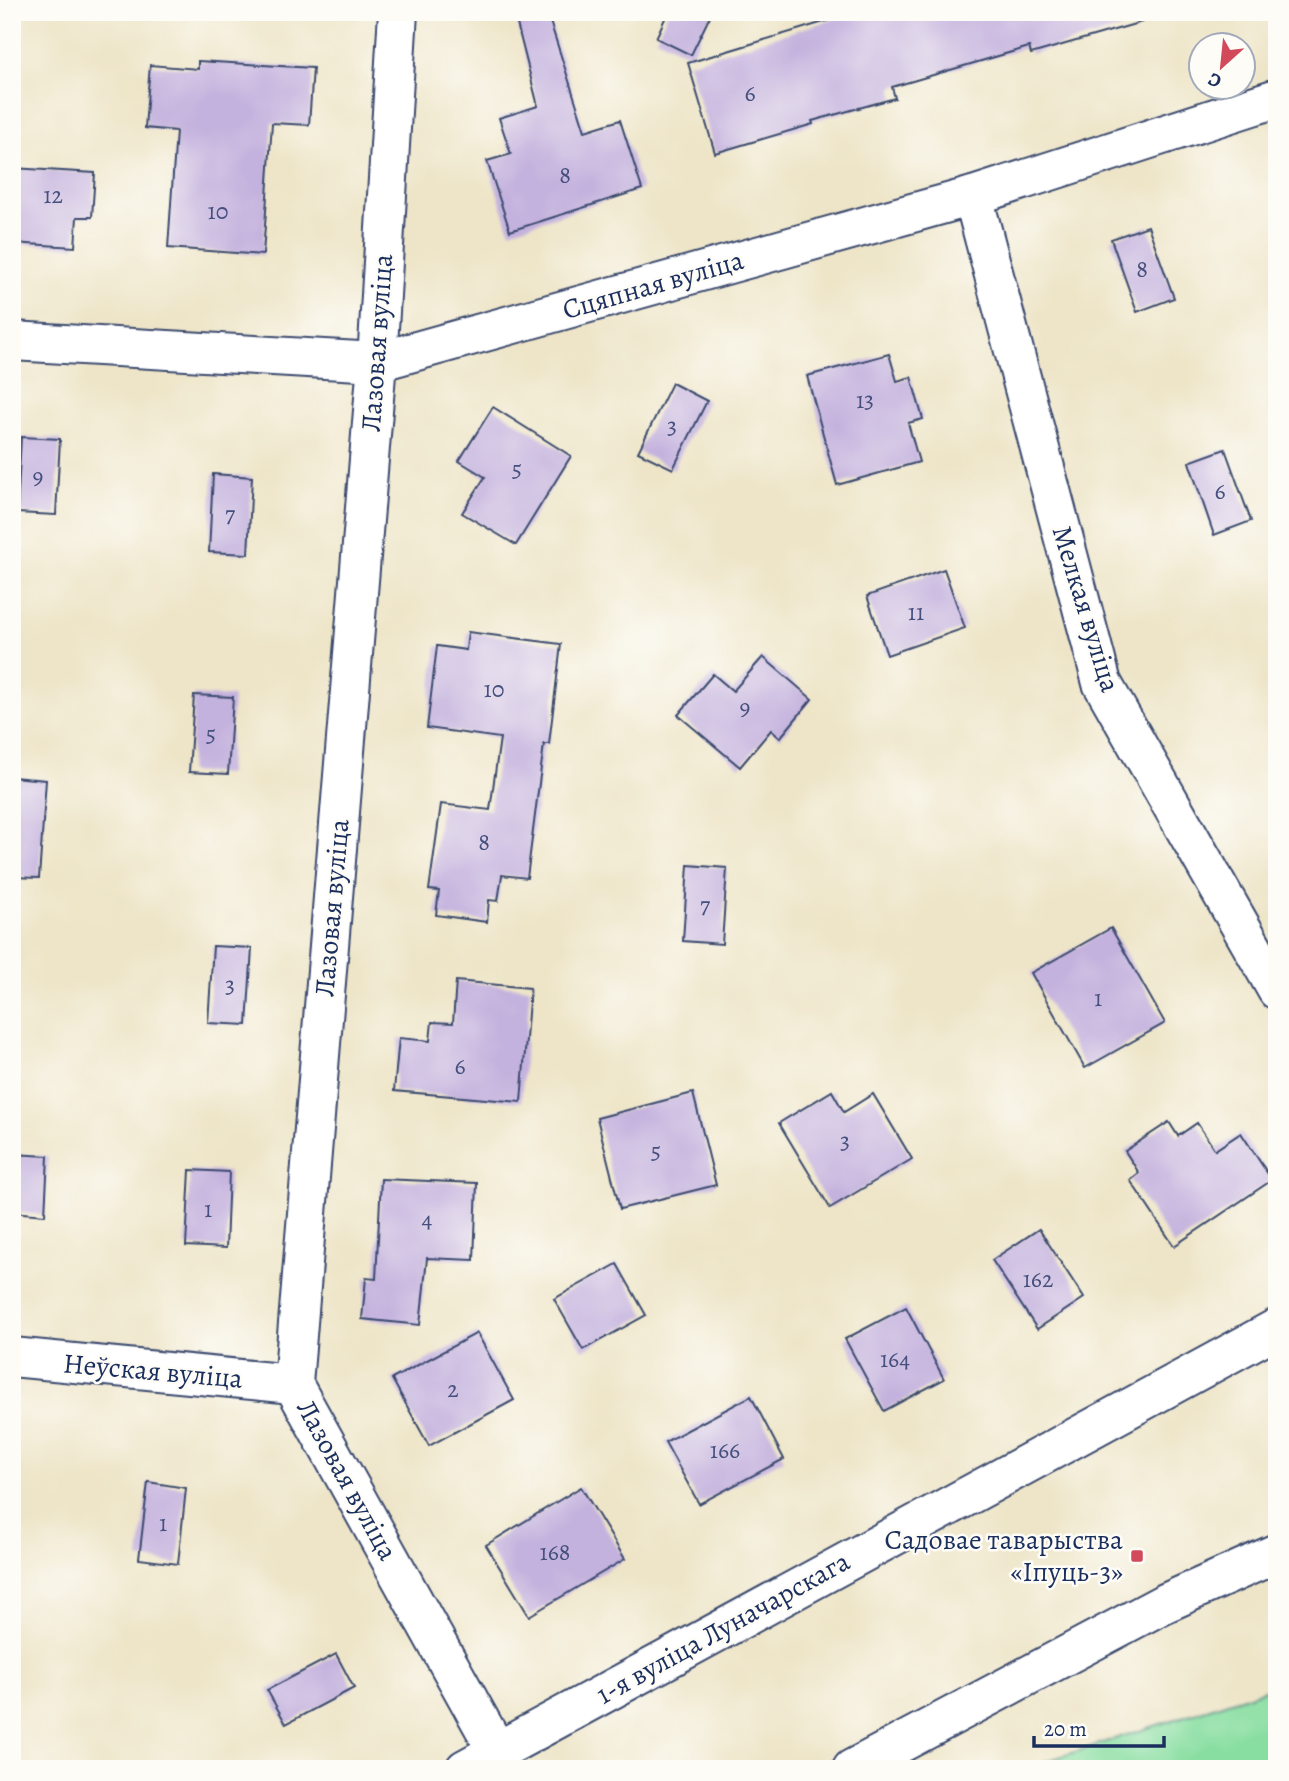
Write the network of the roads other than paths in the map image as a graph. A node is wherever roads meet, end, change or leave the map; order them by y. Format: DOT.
graph roads {
  1 [pos="398,12"];
  2 [pos="1277,98"];
  3 [pos="972,196"];
  4 [pos="12,341"];
  5 [pos="377,362"];
  6 [pos="1277,990"];
  7 [pos="1277,1328"];
  8 [pos="12,1357"];
  9 [pos="293,1384"];
  10 [pos="1277,1553"];
  11 [pos="481,1760"];
  12 [pos="852,1769"];
  1 -- 5 [label="street, Лазовая вуліца"];
  2 -- 3 [label="street, Сцяпная вуліца"];
  3 -- 5 [label="street, Сцяпная вуліца"];
  3 -- 6 [label="street, Мелкая вуліца"];
  4 -- 5 [label="street, Сцяпная вуліца"];
  5 -- 9 [label="street, Лазовая вуліца"];
  7 -- 11 [label="street, 1-я вуліца Луначарскага"];
  8 -- 9 [label="street, Неўская вуліца"];
  9 -- 11 [label="street, Лазовая вуліца"];
  10 -- 12 [label="street"];
}
